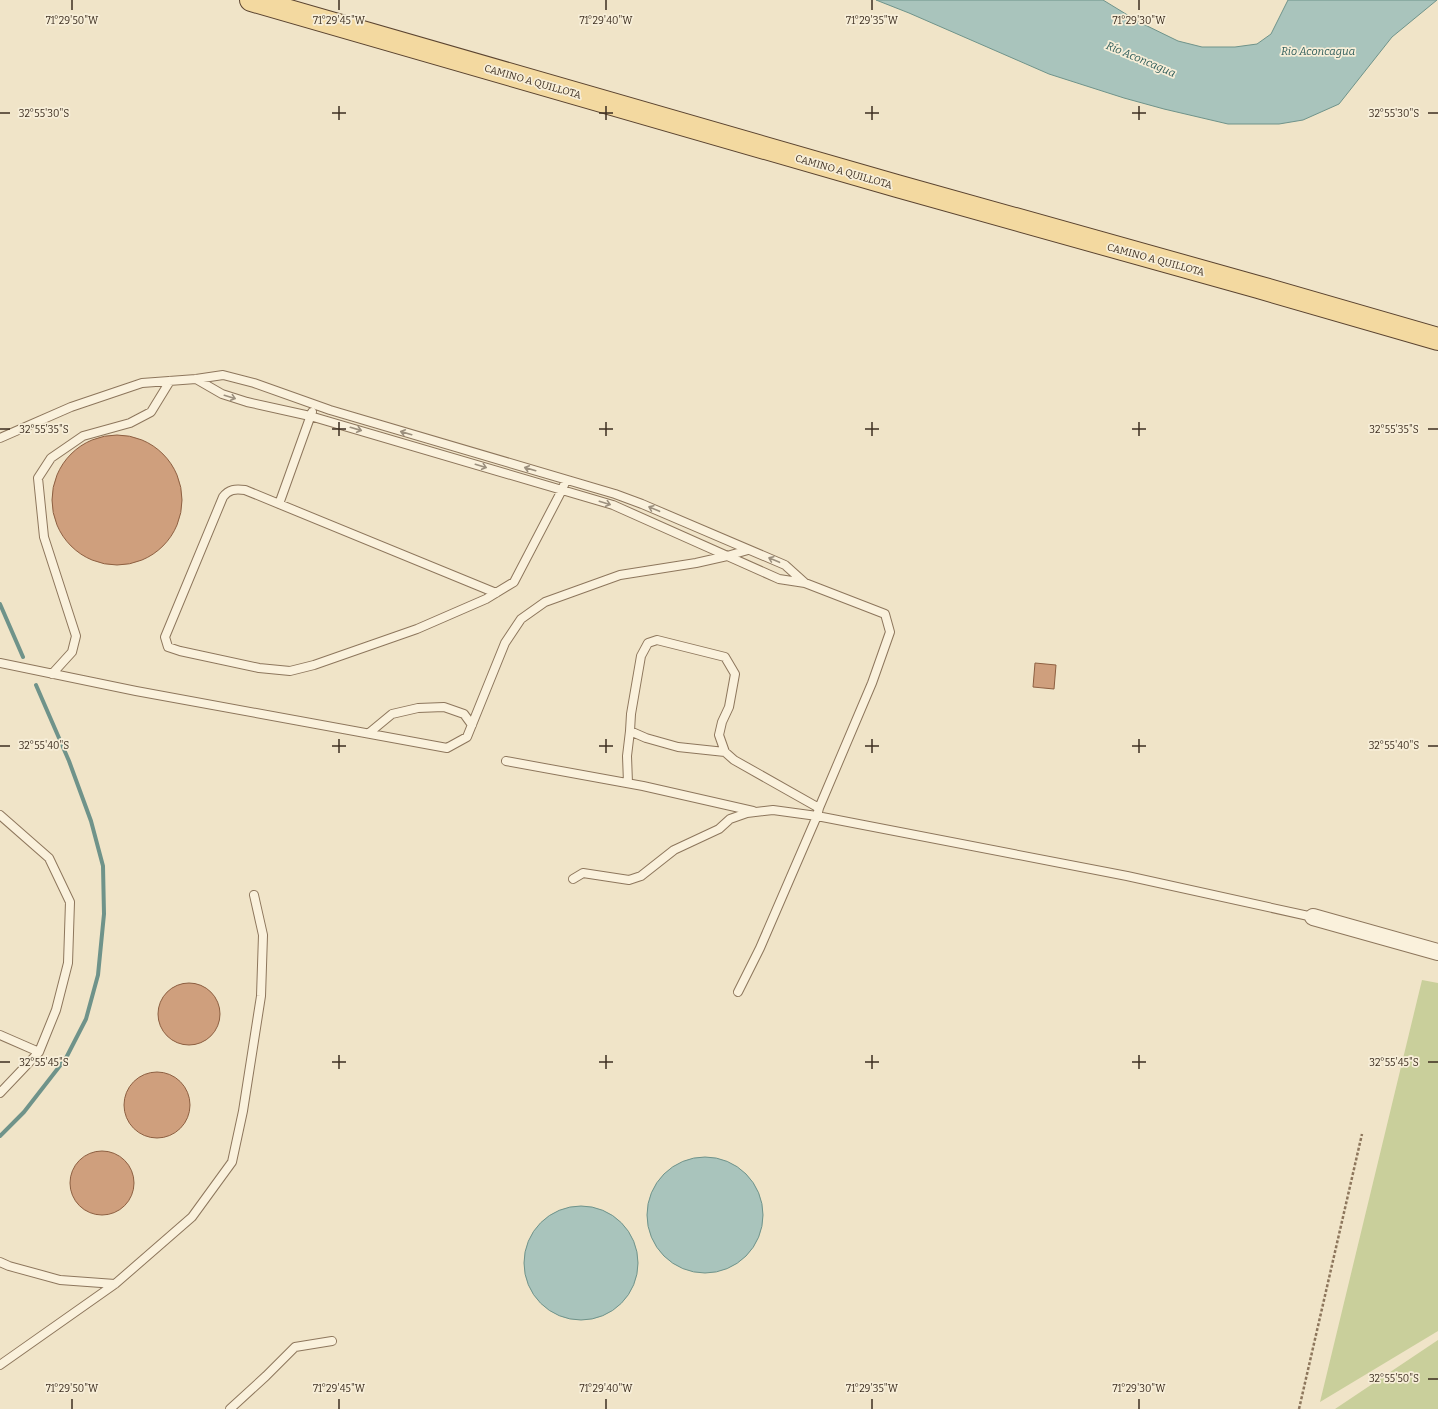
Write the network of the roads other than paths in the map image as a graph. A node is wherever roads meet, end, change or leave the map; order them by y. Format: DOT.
graph roads {
  1 [pos="251,0"];
  2 [pos="1438,339"];
  3 [pos="196,379"];
  4 [pos="170,381"];
  5 [pos="314,405"];
  6 [pos="310,416"];
  7 [pos="0,438"];
  8 [pos="566,480"];
  9 [pos="562,490"];
  10 [pos="279,504"];
  11 [pos="748,550"];
  12 [pos="727,556"];
  13 [pos="805,583"];
  14 [pos="496,593"];
  15 [pos="0,663"];
  16 [pos="52,674"];
  17 [pos="472,725"];
  18 [pos="630,731"];
  19 [pos="370,733"];
  20 [pos="725,752"];
  21 [pos="506,761"];
  22 [pos="628,783"];
  23 [pos="757,812"];
  24 [pos="818,812"];
  25 [pos="0,815"];
  26 [pos="573,879"];
  27 [pos="254,895"];
  28 [pos="1313,917"];
  29 [pos="1438,952"];
  30 [pos="738,992"];
  31 [pos="0,1035"];
  32 [pos="39,1052"];
  33 [pos="0,1093"];
  34 [pos="0,1262"];
  35 [pos="115,1284"];
  36 [pos="332,1341"];
  37 [pos="0,1365"];
  38 [pos="230,1409"];
  1 -- 2 [label="main road, CAMINO A QUILLOTA"];
  3 -- 4 [label="lane"];
  3 -- 5 [label="lane"];
  3 -- 6 [label="lane, one-way"];
  4 -- 7 [label="lane"];
  4 -- 16 [label="lane"];
  5 -- 6 [label="lane"];
  8 -- 5 [label="lane, one-way"];
  6 -- 9 [label="lane, one-way"];
  6 -- 10 [label="lane"];
  8 -- 9 [label="lane"];
  11 -- 8 [label="lane, one-way"];
  9 -- 12 [label="lane, one-way"];
  9 -- 14 [label="lane"];
  10 -- 14 [label="lane"];
  10 -- 14 [label="lane"];
  11 -- 12 [label="lane"];
  13 -- 11 [label="lane, one-way"];
  12 -- 13 [label="lane"];
  12 -- 17 [label="lane"];
  13 -- 24 [label="lane"];
  15 -- 16 [label="lane"];
  16 -- 19 [label="lane"];
  17 -- 19 [label="lane"];
  17 -- 19 [label="lane"];
  18 -- 20 [label="lane"];
  18 -- 20 [label="lane"];
  18 -- 22 [label="lane"];
  20 -- 24 [label="lane"];
  21 -- 22 [label="lane"];
  22 -- 23 [label="lane"];
  23 -- 24 [label="lane"];
  23 -- 26 [label="lane"];
  24 -- 28 [label="lane"];
  24 -- 30 [label="lane"];
  25 -- 32 [label="lane"];
  27 -- 35 [label="lane"];
  28 -- 29 [label="street"];
  31 -- 32 [label="lane"];
  32 -- 33 [label="lane"];
  34 -- 35 [label="lane"];
  35 -- 37 [label="lane"];
  36 -- 38 [label="lane"];
}
